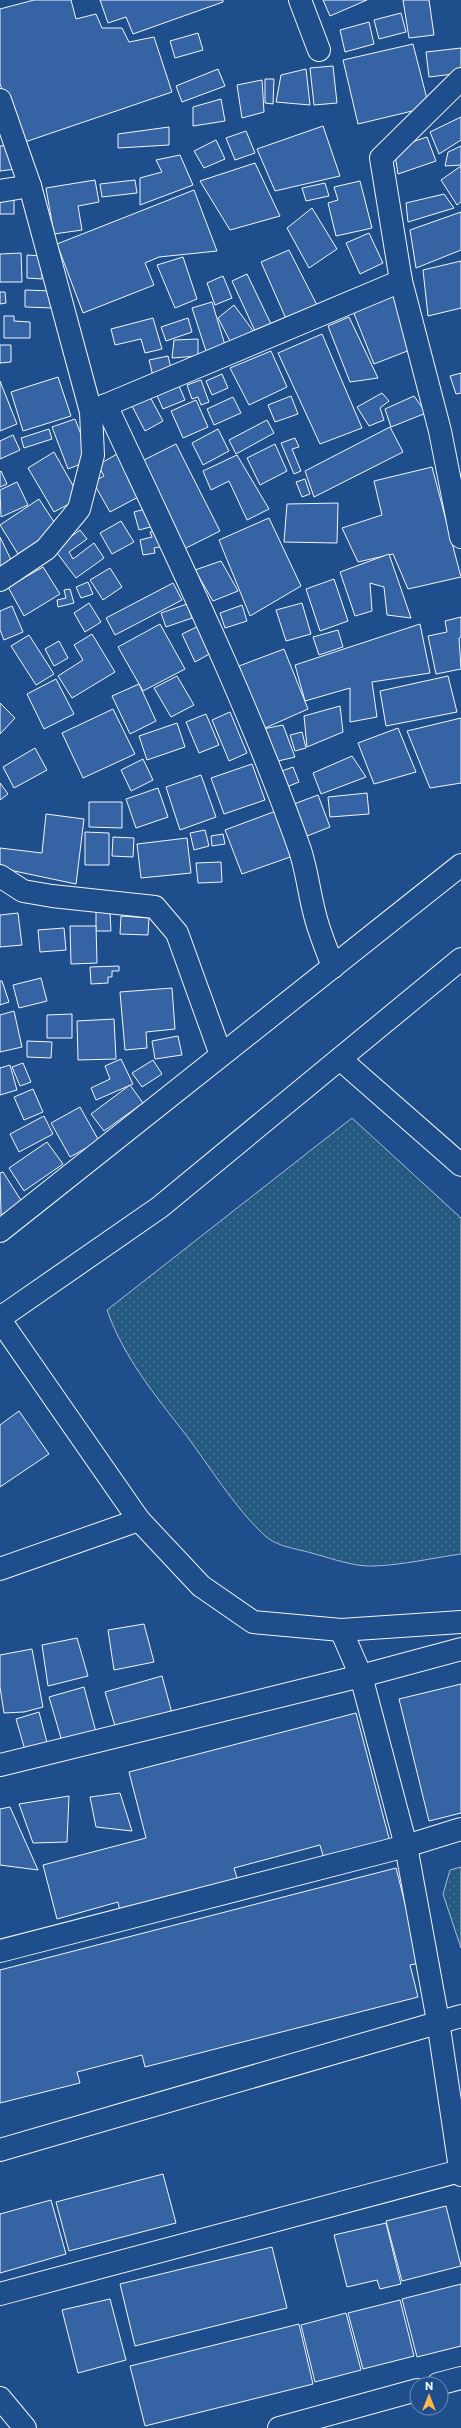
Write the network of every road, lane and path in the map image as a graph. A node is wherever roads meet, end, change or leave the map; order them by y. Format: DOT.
graph roads {
  1 [pos="300,0"];
  2 [pos="319,50"];
  3 [pos="461,79"];
  4 [pos="0,100"];
  5 [pos="30,186"];
  6 [pos="0,191"];
  7 [pos="401,281"];
  8 [pos="98,409"];
  9 [pos="454,466"];
  10 [pos="461,538"];
  11 [pos="0,580"];
  12 [pos="461,865"];
  13 [pos="0,876"];
  14 [pos="461,959"];
  15 [pos="333,967"];
  16 [pos="221,1055"];
  17 [pos="340,1058"];
  18 [pos="461,1165"];
  19 [pos="0,1231"];
  20 [pos="0,1319"];
  21 [pos="139,1520"];
  22 [pos="0,1569"];
  23 [pos="461,1622"];
  24 [pos="342,1630"];
  25 [pos="461,1649"];
  26 [pos="361,1676"];
  27 [pos="0,1765"];
  28 [pos="461,1829"];
  29 [pos="406,1846"];
  30 [pos="0,1951"];
  31 [pos="461,2016"];
  32 [pos="438,2021"];
  33 [pos="0,2150"];
  34 [pos="461,2173"];
  35 [pos="0,2294"];
  36 [pos="461,2378"];
  37 [pos="449,2381"];
  38 [pos="409,2392"];
  39 [pos="0,2398"];
  40 [pos="26,2428"];
  41 [pos="279,2428"];
  1 -- 2 [label="street"];
  3 -- 7 [label="street"];
  4 -- 5 [label="street"];
  5 -- 6 [label="street"];
  5 -- 8 [label="street"];
  7 -- 8 [label="street"];
  7 -- 9 [label="street"];
  8 -- 11 [label="street"];
  8 -- 15 [label="street"];
  9 -- 10 [label="street"];
  12 -- 15 [label="street"];
  13 -- 16 [label="street"];
  14 -- 17 [label="street"];
  15 -- 16 [label="street"];
  16 -- 19 [label="street"];
  17 -- 18 [label="street"];
  17 -- 20 [label="street"];
  20 -- 21 [label="street"];
  21 -- 22 [label="street"];
  21 -- 24 [label="street"];
  23 -- 24 [label="street"];
  24 -- 26 [label="street"];
  25 -- 26 [label="street"];
  26 -- 27 [label="street"];
  26 -- 29 [label="street"];
  28 -- 29 [label="street"];
  29 -- 30 [label="street"];
  29 -- 32 [label="street"];
  31 -- 32 [label="street"];
  32 -- 33 [label="street"];
  32 -- 34 [label="street"];
  34 -- 35 [label="street"];
  36 -- 37 [label="street"];
  38 -- 41 [label="street"];
  39 -- 40 [label="street"];
}
